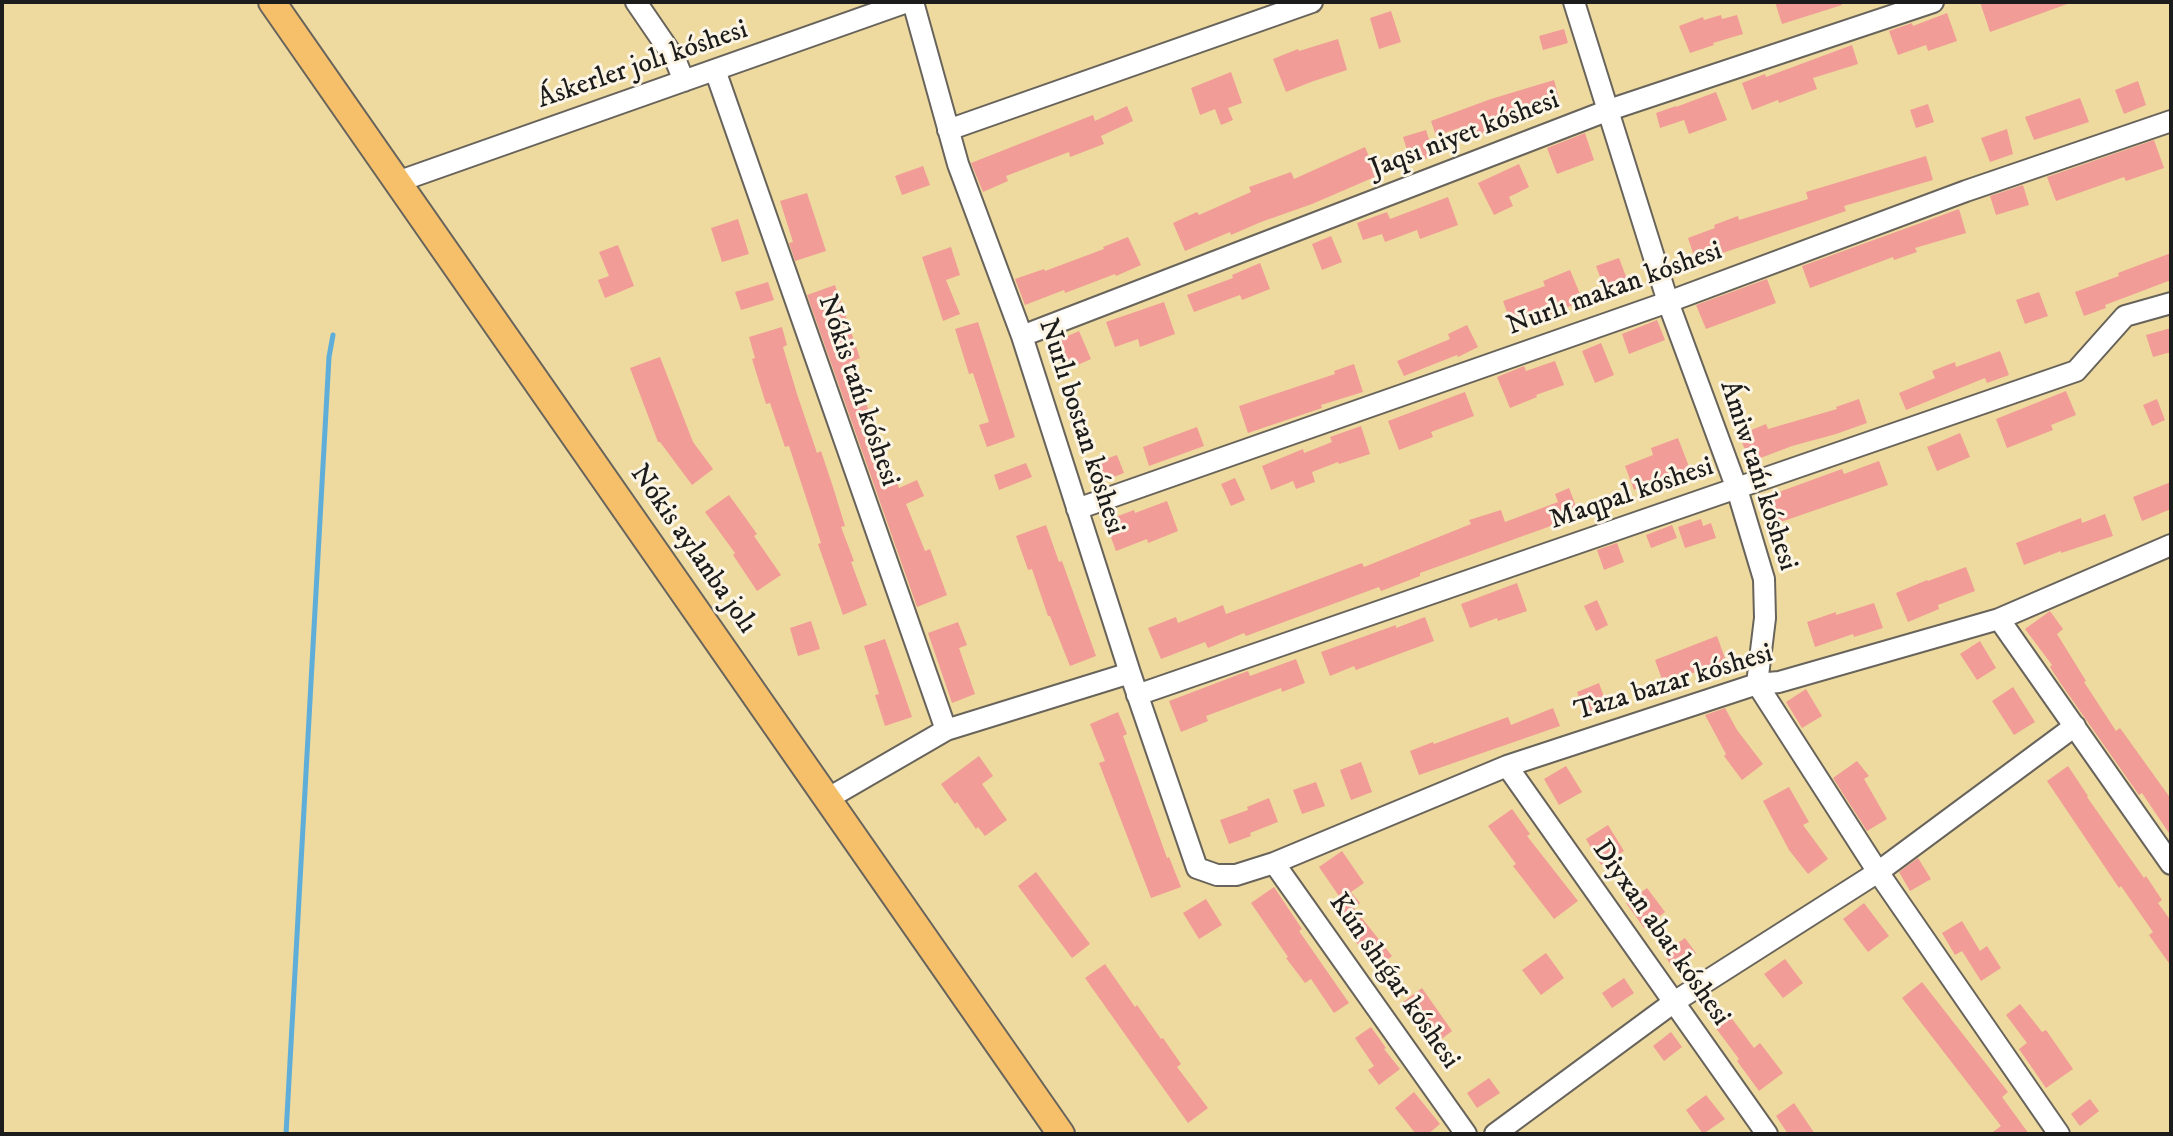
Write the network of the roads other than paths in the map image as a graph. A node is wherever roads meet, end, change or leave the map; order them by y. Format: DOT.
graph roads {
  1 [pos="272,2"];
  2 [pos="636,2"];
  3 [pos="910,2"];
  4 [pos="1312,2"];
  5 [pos="1574,2"];
  6 [pos="1933,2"];
  7 [pos="872,8"];
  8 [pos="715,70"];
  9 [pos="684,81"];
  10 [pos="1609,110"];
  11 [pos="2171,121"];
  12 [pos="948,130"];
  13 [pos="397,182"];
  14 [pos="1668,302"];
  15 [pos="2171,303"];
  16 [pos="1022,336"];
  17 [pos="1737,489"];
  18 [pos="1077,509"];
  19 [pos="2171,545"];
  20 [pos="1999,619"];
  21 [pos="1130,673"];
  22 [pos="1757,684"];
  23 [pos="1137,695"];
  24 [pos="2075,726"];
  25 [pos="946,730"];
  26 [pos="1507,766"];
  27 [pos="827,799"];
  28 [pos="1274,863"];
  29 [pos="2171,864"];
  30 [pos="1197,868"];
  31 [pos="1878,872"];
  32 [pos="1674,1002"];
  33 [pos="1061,1134"];
  34 [pos="1466,1134"];
  35 [pos="1495,1134"];
  36 [pos="1767,1134"];
  37 [pos="2059,1134"];
  1 -- 13 [label="main road, Nókis aylanba jolı"];
  2 -- 9 [label="street"];
  3 -- 7 [label="street, Áskerler jolı kóshesi"];
  3 -- 12 [label="street, Nurlı bostan kóshesi"];
  4 -- 12 [label="street"];
  5 -- 10 [label="street, Ámiw tańı kóshesi"];
  6 -- 10 [label="street, Jaqsı niyet kóshesi"];
  7 -- 8 [label="street, Áskerler jolı kóshesi"];
  8 -- 9 [label="street, Áskerler jolı kóshesi"];
  8 -- 25 [label="street, Nókis tańı kóshesi"];
  9 -- 13 [label="street, Áskerler jolı kóshesi"];
  10 -- 14 [label="street, Ámiw tańı kóshesi"];
  10 -- 16 [label="street, Jaqsı niyet kóshesi"];
  11 -- 14 [label="street, Nurlı makan kóshesi"];
  12 -- 16 [label="street, Nurlı bostan kóshesi"];
  13 -- 27 [label="main road, Nókis aylanba jolı"];
  14 -- 17 [label="street, Ámiw tańı kóshesi"];
  14 -- 18 [label="street, Nurlı makan kóshesi"];
  15 -- 17 [label="street, Maqpal kóshesi"];
  16 -- 18 [label="street, Nurlı bostan kóshesi"];
  17 -- 22 [label="street, Ámiw tańı kóshesi"];
  17 -- 23 [label="street, Maqpal kóshesi"];
  18 -- 21 [label="street, Nurlı bostan kóshesi"];
  19 -- 20 [label="street, Taza bazar kóshesi"];
  20 -- 22 [label="street, Taza bazar kóshesi"];
  20 -- 24 [label="street"];
  21 -- 23 [label="street, Nurlı bostan kóshesi"];
  21 -- 25 [label="street"];
  22 -- 26 [label="street, Taza bazar kóshesi"];
  22 -- 31 [label="street"];
  23 -- 30 [label="street, Nurlı bostan kóshesi"];
  24 -- 29 [label="street"];
  24 -- 31 [label="street"];
  25 -- 27 [label="street"];
  26 -- 28 [label="street, Taza bazar kóshesi"];
  26 -- 32 [label="street, Diyxan abat kóshesi"];
  27 -- 33 [label="main road, Nókis aylanba jolı"];
  28 -- 30 [label="street, Taza bazar kóshesi"];
  28 -- 34 [label="street, Kún shıǵar kóshesi"];
  31 -- 32 [label="street"];
  31 -- 37 [label="street"];
  32 -- 35 [label="street"];
  32 -- 36 [label="street, Diyxan abat kóshesi"];
}
